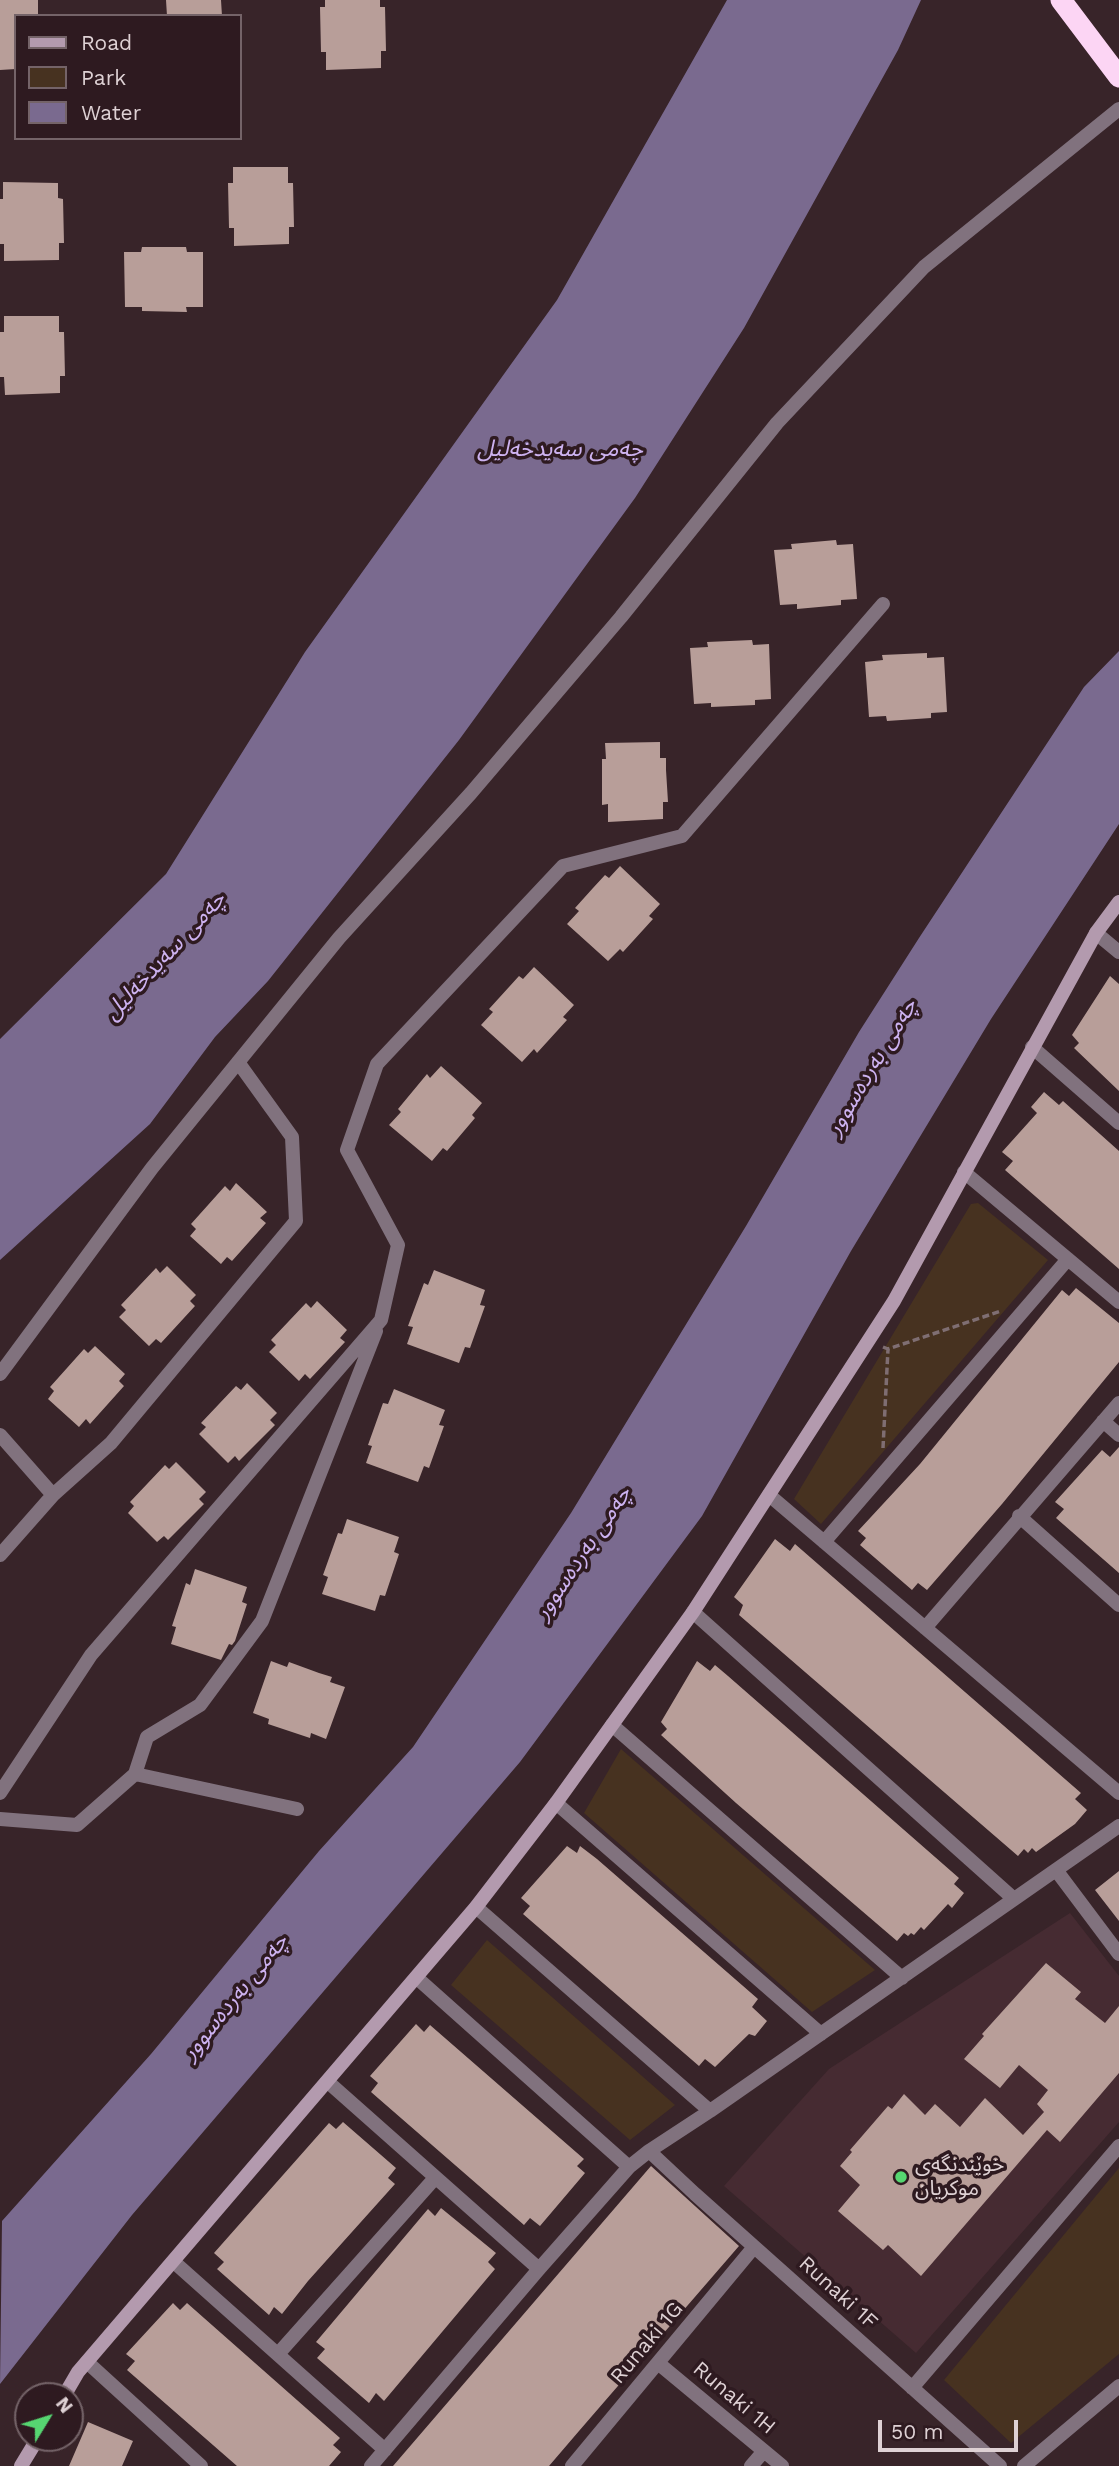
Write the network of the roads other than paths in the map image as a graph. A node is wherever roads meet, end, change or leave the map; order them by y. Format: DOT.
graph roads {
  1 [pos="1061,0"];
  2 [pos="1119,77"];
  3 [pos="1119,109"];
  4 [pos="883,604"];
  5 [pos="1119,901"];
  6 [pos="1096,933"];
  7 [pos="1119,952"];
  8 [pos="1032,1047"];
  9 [pos="238,1062"];
  10 [pos="1119,1123"];
  11 [pos="964,1172"];
  12 [pos="1068,1259"];
  13 [pos="1119,1302"];
  14 [pos="381,1320"];
  15 [pos="0,1374"];
  16 [pos="1119,1403"];
  17 [pos="1103,1421"];
  18 [pos="0,1435"];
  19 [pos="1119,1435"];
  20 [pos="53,1495"];
  21 [pos="769,1495"];
  22 [pos="1019,1516"];
  23 [pos="824,1542"];
  24 [pos="0,1555"];
  25 [pos="1119,1605"];
  26 [pos="693,1612"];
  27 [pos="925,1628"];
  28 [pos="612,1725"];
  29 [pos="135,1774"];
  30 [pos="0,1793"];
  31 [pos="1119,1793"];
  32 [pos="556,1803"];
  33 [pos="297,1809"];
  34 [pos="0,1819"];
  35 [pos="1119,1826"];
  36 [pos="1056,1870"];
  37 [pos="1014,1899"];
  38 [pos="476,1907"];
  39 [pos="1119,1954"];
  40 [pos="417,1978"];
  41 [pos="902,1978"];
  42 [pos="821,2034"];
  43 [pos="328,2082"];
  44 [pos="710,2111"];
  45 [pos="1119,2146"];
  46 [pos="649,2151"];
  47 [pos="629,2167"];
  48 [pos="435,2178"];
  49 [pos="754,2247"];
  50 [pos="174,2262"];
  51 [pos="539,2269"];
  52 [pos="278,2354"];
  53 [pos="87,2362"];
  54 [pos="658,2363"];
  55 [pos="73,2382"];
  56 [pos="1119,2386"];
  57 [pos="912,2388"];
  58 [pos="384,2450"];
  59 [pos="764,2451"];
  60 [pos="201,2466"];
  61 [pos="371,2466"];
  62 [pos="572,2466"];
  63 [pos="751,2466"];
  64 [pos="782,2466"];
  65 [pos="1000,2466"];
  66 [pos="1024,2466"];
  1 -- 2 [label="highway"];
  3 -- 9 [label="street"];
  4 -- 14 [label="street"];
  5 -- 6 [label="street"];
  6 -- 7 [label="street"];
  6 -- 8 [label="street"];
  8 -- 10 [label="street"];
  8 -- 11 [label="street"];
  9 -- 15 [label="street"];
  9 -- 20 [label="street"];
  11 -- 12 [label="street"];
  11 -- 21 [label="street"];
  12 -- 13 [label="street"];
  12 -- 23 [label="street"];
  14 -- 29 [label="street"];
  14 -- 30 [label="street"];
  16 -- 17 [label="street"];
  17 -- 19 [label="street"];
  17 -- 22 [label="street"];
  18 -- 20 [label="street"];
  20 -- 24 [label="street"];
  21 -- 23 [label="street"];
  21 -- 26 [label="street"];
  22 -- 25 [label="street"];
  22 -- 27 [label="street"];
  23 -- 27 [label="street"];
  26 -- 28 [label="street"];
  26 -- 37 [label="street"];
  27 -- 31 [label="street"];
  28 -- 32 [label="street"];
  28 -- 41 [label="street"];
  29 -- 33 [label="street"];
  29 -- 34 [label="street"];
  32 -- 38 [label="street"];
  32 -- 42 [label="street"];
  35 -- 36 [label="street"];
  36 -- 37 [label="street"];
  36 -- 39 [label="street"];
  37 -- 41 [label="street"];
  38 -- 40 [label="street"];
  38 -- 44 [label="street"];
  40 -- 43 [label="street"];
  40 -- 47 [label="street"];
  41 -- 42 [label="street"];
  42 -- 44 [label="street"];
  43 -- 48 [label="street"];
  43 -- 50 [label="street"];
  44 -- 46 [label="street"];
  45 -- 57 [label="street"];
  46 -- 47 [label="street"];
  46 -- 49 [label="street, Runaki 1F"];
  47 -- 51 [label="street"];
  48 -- 51 [label="street"];
  48 -- 52 [label="street"];
  49 -- 54 [label="street, Runaki 1G"];
  49 -- 57 [label="street, Runaki 1F"];
  50 -- 52 [label="street"];
  50 -- 53 [label="street"];
  51 -- 58 [label="street"];
  52 -- 58 [label="street"];
  53 -- 55 [label="street"];
  53 -- 60 [label="street"];
  54 -- 59 [label="street, Runaki 1H"];
  54 -- 62 [label="street, Runaki 1G"];
  56 -- 66 [label="street"];
  57 -- 65 [label="street, Runaki 1F"];
  58 -- 61 [label="street"];
  59 -- 63 [label="street"];
  59 -- 64 [label="street, Runaki 1H"];
}
